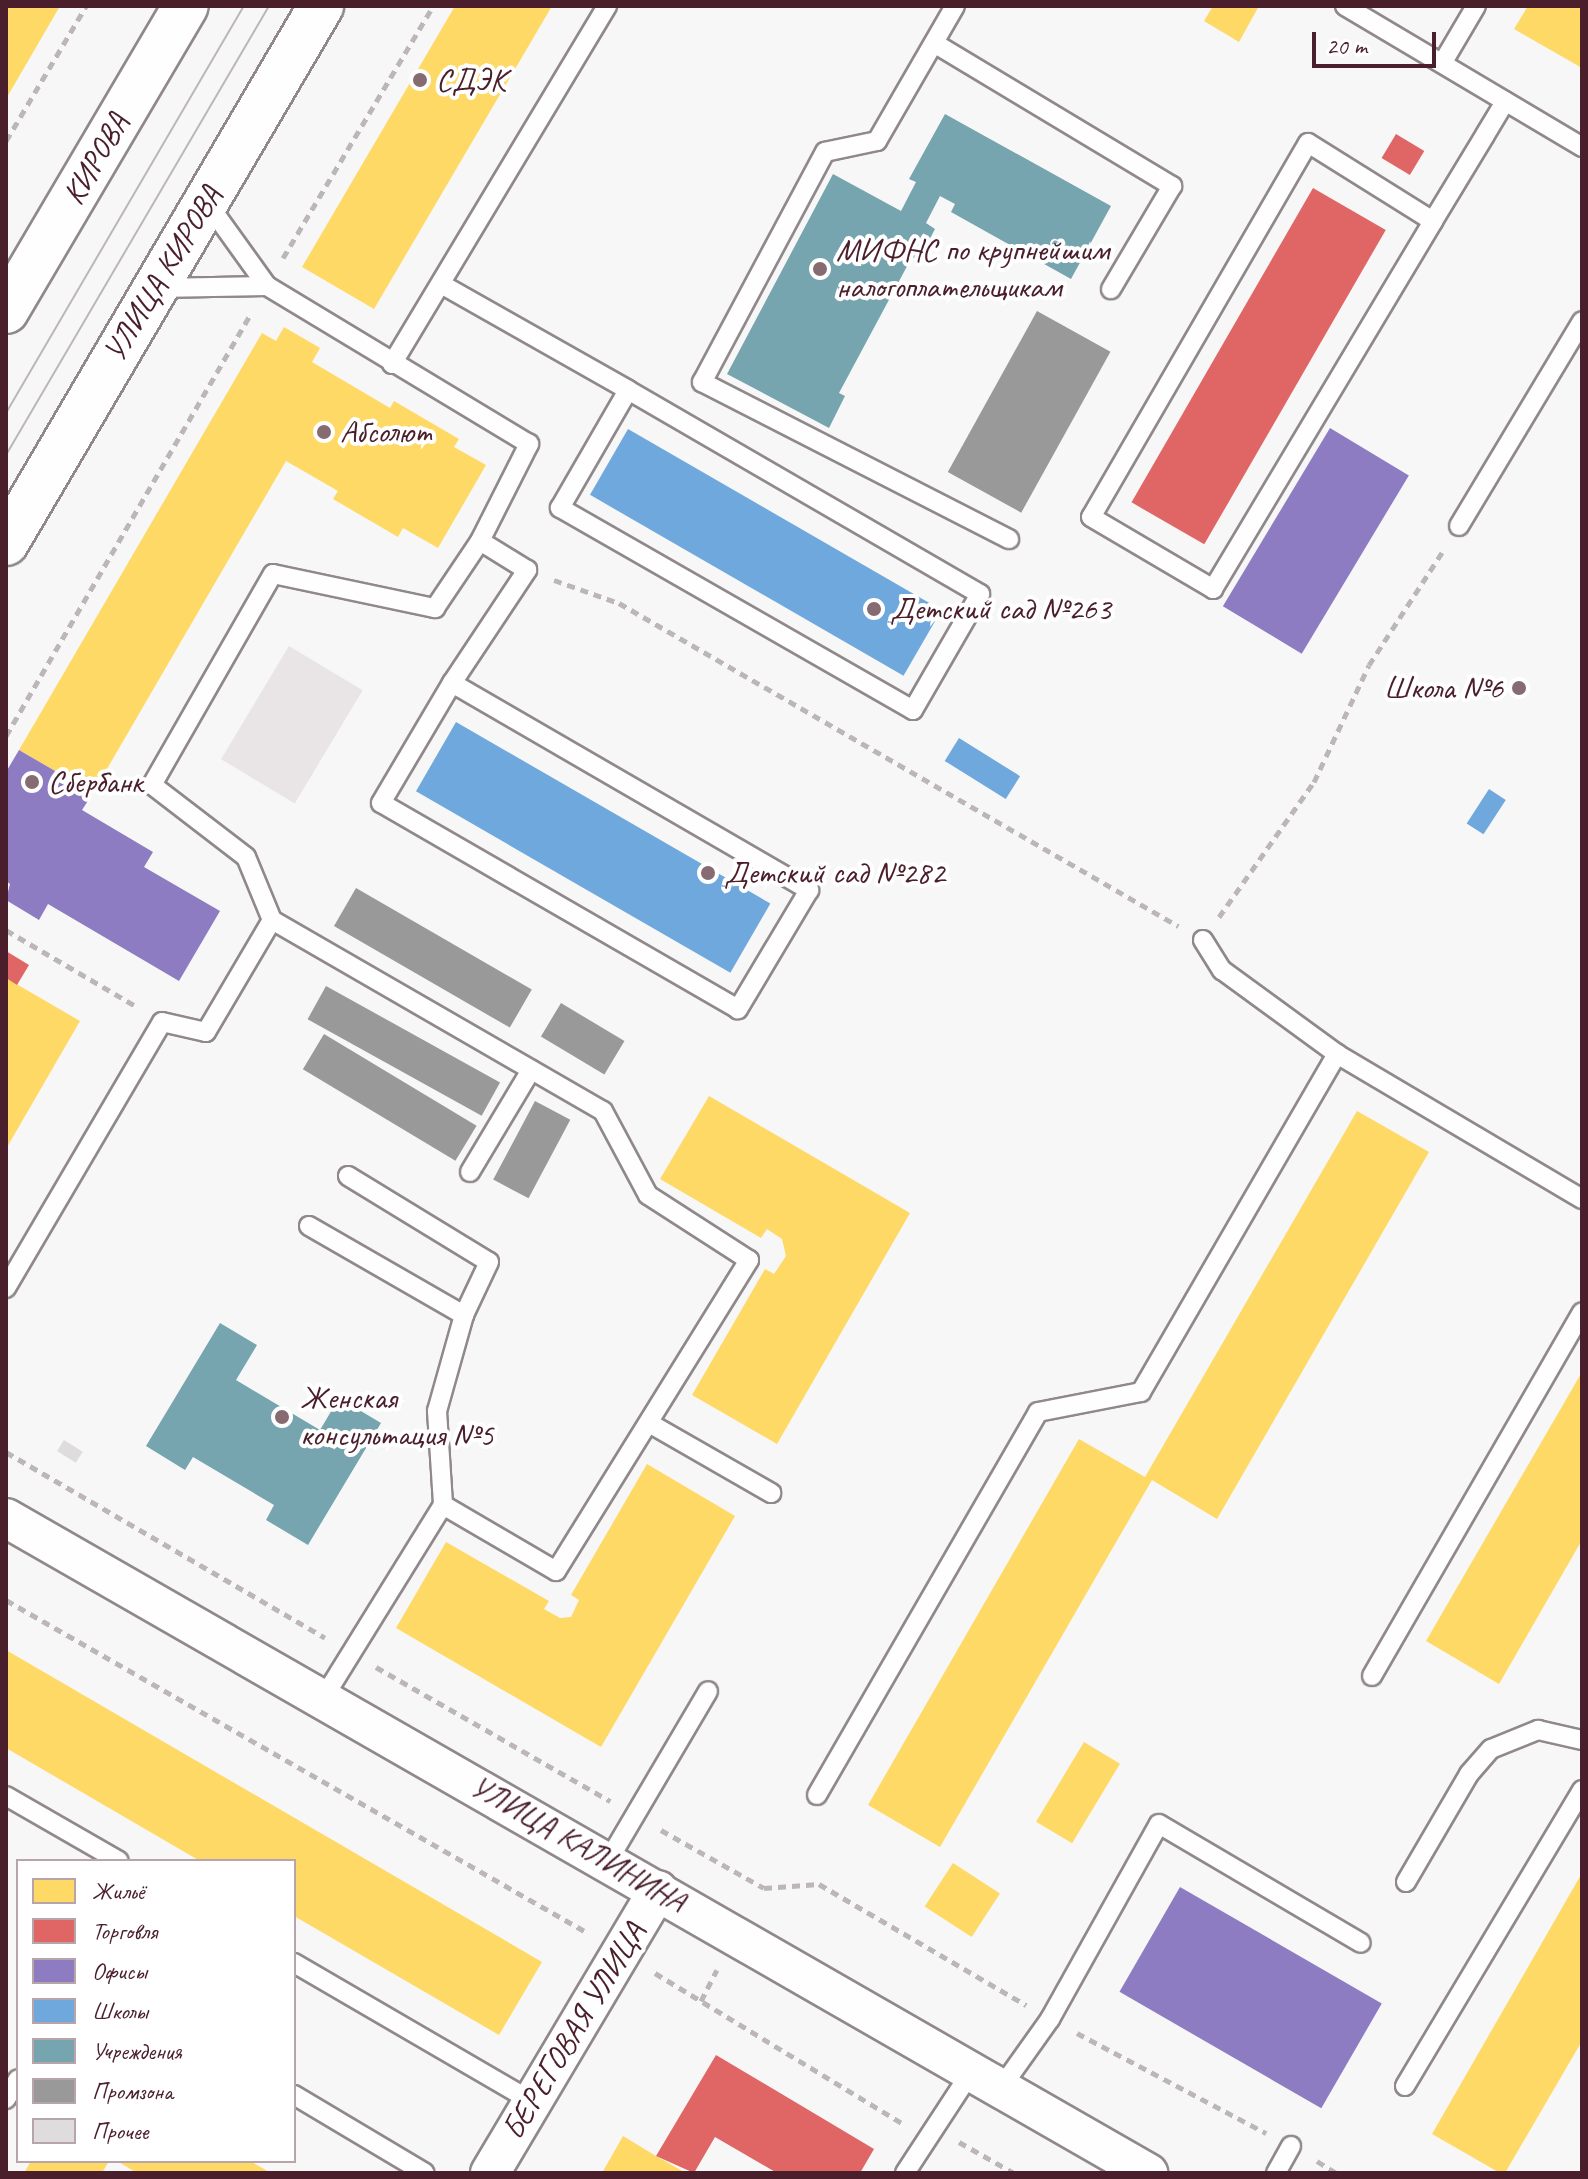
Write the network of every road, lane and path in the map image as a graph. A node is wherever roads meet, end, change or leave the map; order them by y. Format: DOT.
graph roads {
  1 [pos="86,6"];
  2 [pos="186,6"];
  3 [pos="321,6"];
  4 [pos="433,6"];
  5 [pos="607,6"];
  6 [pos="955,6"];
  7 [pos="1345,6"];
  8 [pos="1476,6"];
  9 [pos="934,43"];
  10 [pos="1443,62"];
  11 [pos="1505,102"];
  12 [pos="6,141"];
  13 [pos="1582,147"];
  14 [pos="206,202"];
  15 [pos="1433,221"];
  16 [pos="441,284"];
  17 [pos="267,286"];
  18 [pos="155,288"];
  19 [pos="1111,289"];
  20 [pos="6,311"];
  21 [pos="1582,321"];
  22 [pos="392,364"];
  23 [pos="628,390"];
  24 [pos="1459,526"];
  25 [pos="1009,539"];
  26 [pos="480,541"];
  27 [pos="6,543"];
  28 [pos="527,570"];
  29 [pos="452,683"];
  30 [pos="6,736"];
  31 [pos="272,920"];
  32 [pos="6,930"];
  33 [pos="1203,940"];
  34 [pos="162,1022"];
  35 [pos="1337,1054"];
  36 [pos="531,1070"];
  37 [pos="470,1172"];
  38 [pos="348,1176"];
  39 [pos="1582,1199"];
  40 [pos="309,1226"];
  41 [pos="6,1288"];
  42 [pos="1582,1312"];
  43 [pos="464,1315"];
  44 [pos="649,1423"];
  45 [pos="771,1493"];
  46 [pos="443,1505"];
  47 [pos="6,1518"];
  48 [pos="6,1600"];
  49 [pos="1372,1676"];
  50 [pos="708,1691"];
  51 [pos="324,1697"];
  52 [pos="1582,1740"];
  53 [pos="1582,1790"];
  54 [pos="817,1795"];
  55 [pos="6,1796"];
  56 [pos="116,1859"];
  57 [pos="608,1861"];
  58 [pos="1406,1882"];
  59 [pos="658,1890"];
  60 [pos="1361,1943"];
  61 [pos="621,1952"];
  62 [pos="296,1964"];
  63 [pos="986,2080"];
  64 [pos="1405,2086"];
  65 [pos="296,2096"];
  66 [pos="533,2102"];
  67 [pos="935,2128"];
  68 [pos="1291,2146"];
  69 [pos="425,2173"];
  70 [pos="490,2173"];
  71 [pos="905,2173"];
  72 [pos="1014,2173"];
  73 [pos="1148,2173"];
  74 [pos="1276,2173"];
  1 -- 12 [label="path"];
  2 -- 20 [label="main road, КИРОВА"];
  3 -- 14 [label="main road, УЛИЦА КИРОВА"];
  4 -- 17 [label="path"];
  5 -- 16 [label="lane"];
  6 -- 9 [label="lane"];
  7 -- 10 [label="lane"];
  8 -- 10 [label="lane"];
  9 -- 19 [label="lane"];
  9 -- 25 [label="lane"];
  10 -- 11 [label="lane"];
  11 -- 13 [label="lane"];
  11 -- 15 [label="lane"];
  14 -- 17 [label="lane"];
  14 -- 18 [label="main road, УЛИЦА КИРОВА"];
  15 -- 15 [label="lane"];
  16 -- 22 [label="lane"];
  16 -- 23 [label="lane"];
  17 -- 18 [label="lane"];
  17 -- 22 [label="lane"];
  17 -- 30 [label="path"];
  18 -- 27 [label="main road, УЛИЦА КИРОВА"];
  21 -- 24 [label="lane"];
  22 -- 26 [label="lane"];
  23 -- 23 [label="lane"];
  24 -- 33 [label="path"];
  26 -- 28 [label="lane"];
  26 -- 31 [label="lane"];
  28 -- 29 [label="lane"];
  28 -- 33 [label="path"];
  29 -- 29 [label="lane"];
  31 -- 34 [label="lane"];
  31 -- 36 [label="lane"];
  32 -- 34 [label="path"];
  33 -- 35 [label="lane"];
  34 -- 41 [label="lane"];
  35 -- 39 [label="lane"];
  35 -- 54 [label="lane"];
  36 -- 37 [label="lane"];
  36 -- 44 [label="lane"];
  38 -- 43 [label="lane"];
  40 -- 43 [label="lane"];
  42 -- 49 [label="lane"];
  43 -- 46 [label="lane"];
  44 -- 45 [label="lane"];
  44 -- 46 [label="lane"];
  46 -- 51 [label="lane"];
  47 -- 51 [label="street, УЛИЦА КАЛИНИНА"];
  48 -- 61 [label="path"];
  50 -- 57 [label="lane"];
  51 -- 57 [label="street, УЛИЦА КАЛИНИНА"];
  52 -- 58 [label="lane"];
  53 -- 64 [label="lane"];
  55 -- 56 [label="lane"];
  57 -- 59 [label="street, УЛИЦА КАЛИНИНА"];
  59 -- 61 [label="street, БЕРЕГОВАЯ УЛИЦА"];
  59 -- 63 [label="street, УЛИЦА КАЛИНИНА"];
  60 -- 63 [label="lane"];
  61 -- 66 [label="street, БЕРЕГОВАЯ УЛИЦА"];
  61 -- 67 [label="path"];
  62 -- 66 [label="lane"];
  63 -- 67 [label="lane"];
  63 -- 73 [label="street, УЛИЦА КАЛИНИНА"];
  65 -- 69 [label="lane"];
  66 -- 70 [label="street, БЕРЕГОВАЯ УЛИЦА"];
  67 -- 71 [label="lane"];
  67 -- 72 [label="path"];
  68 -- 74 [label="lane"];
}
